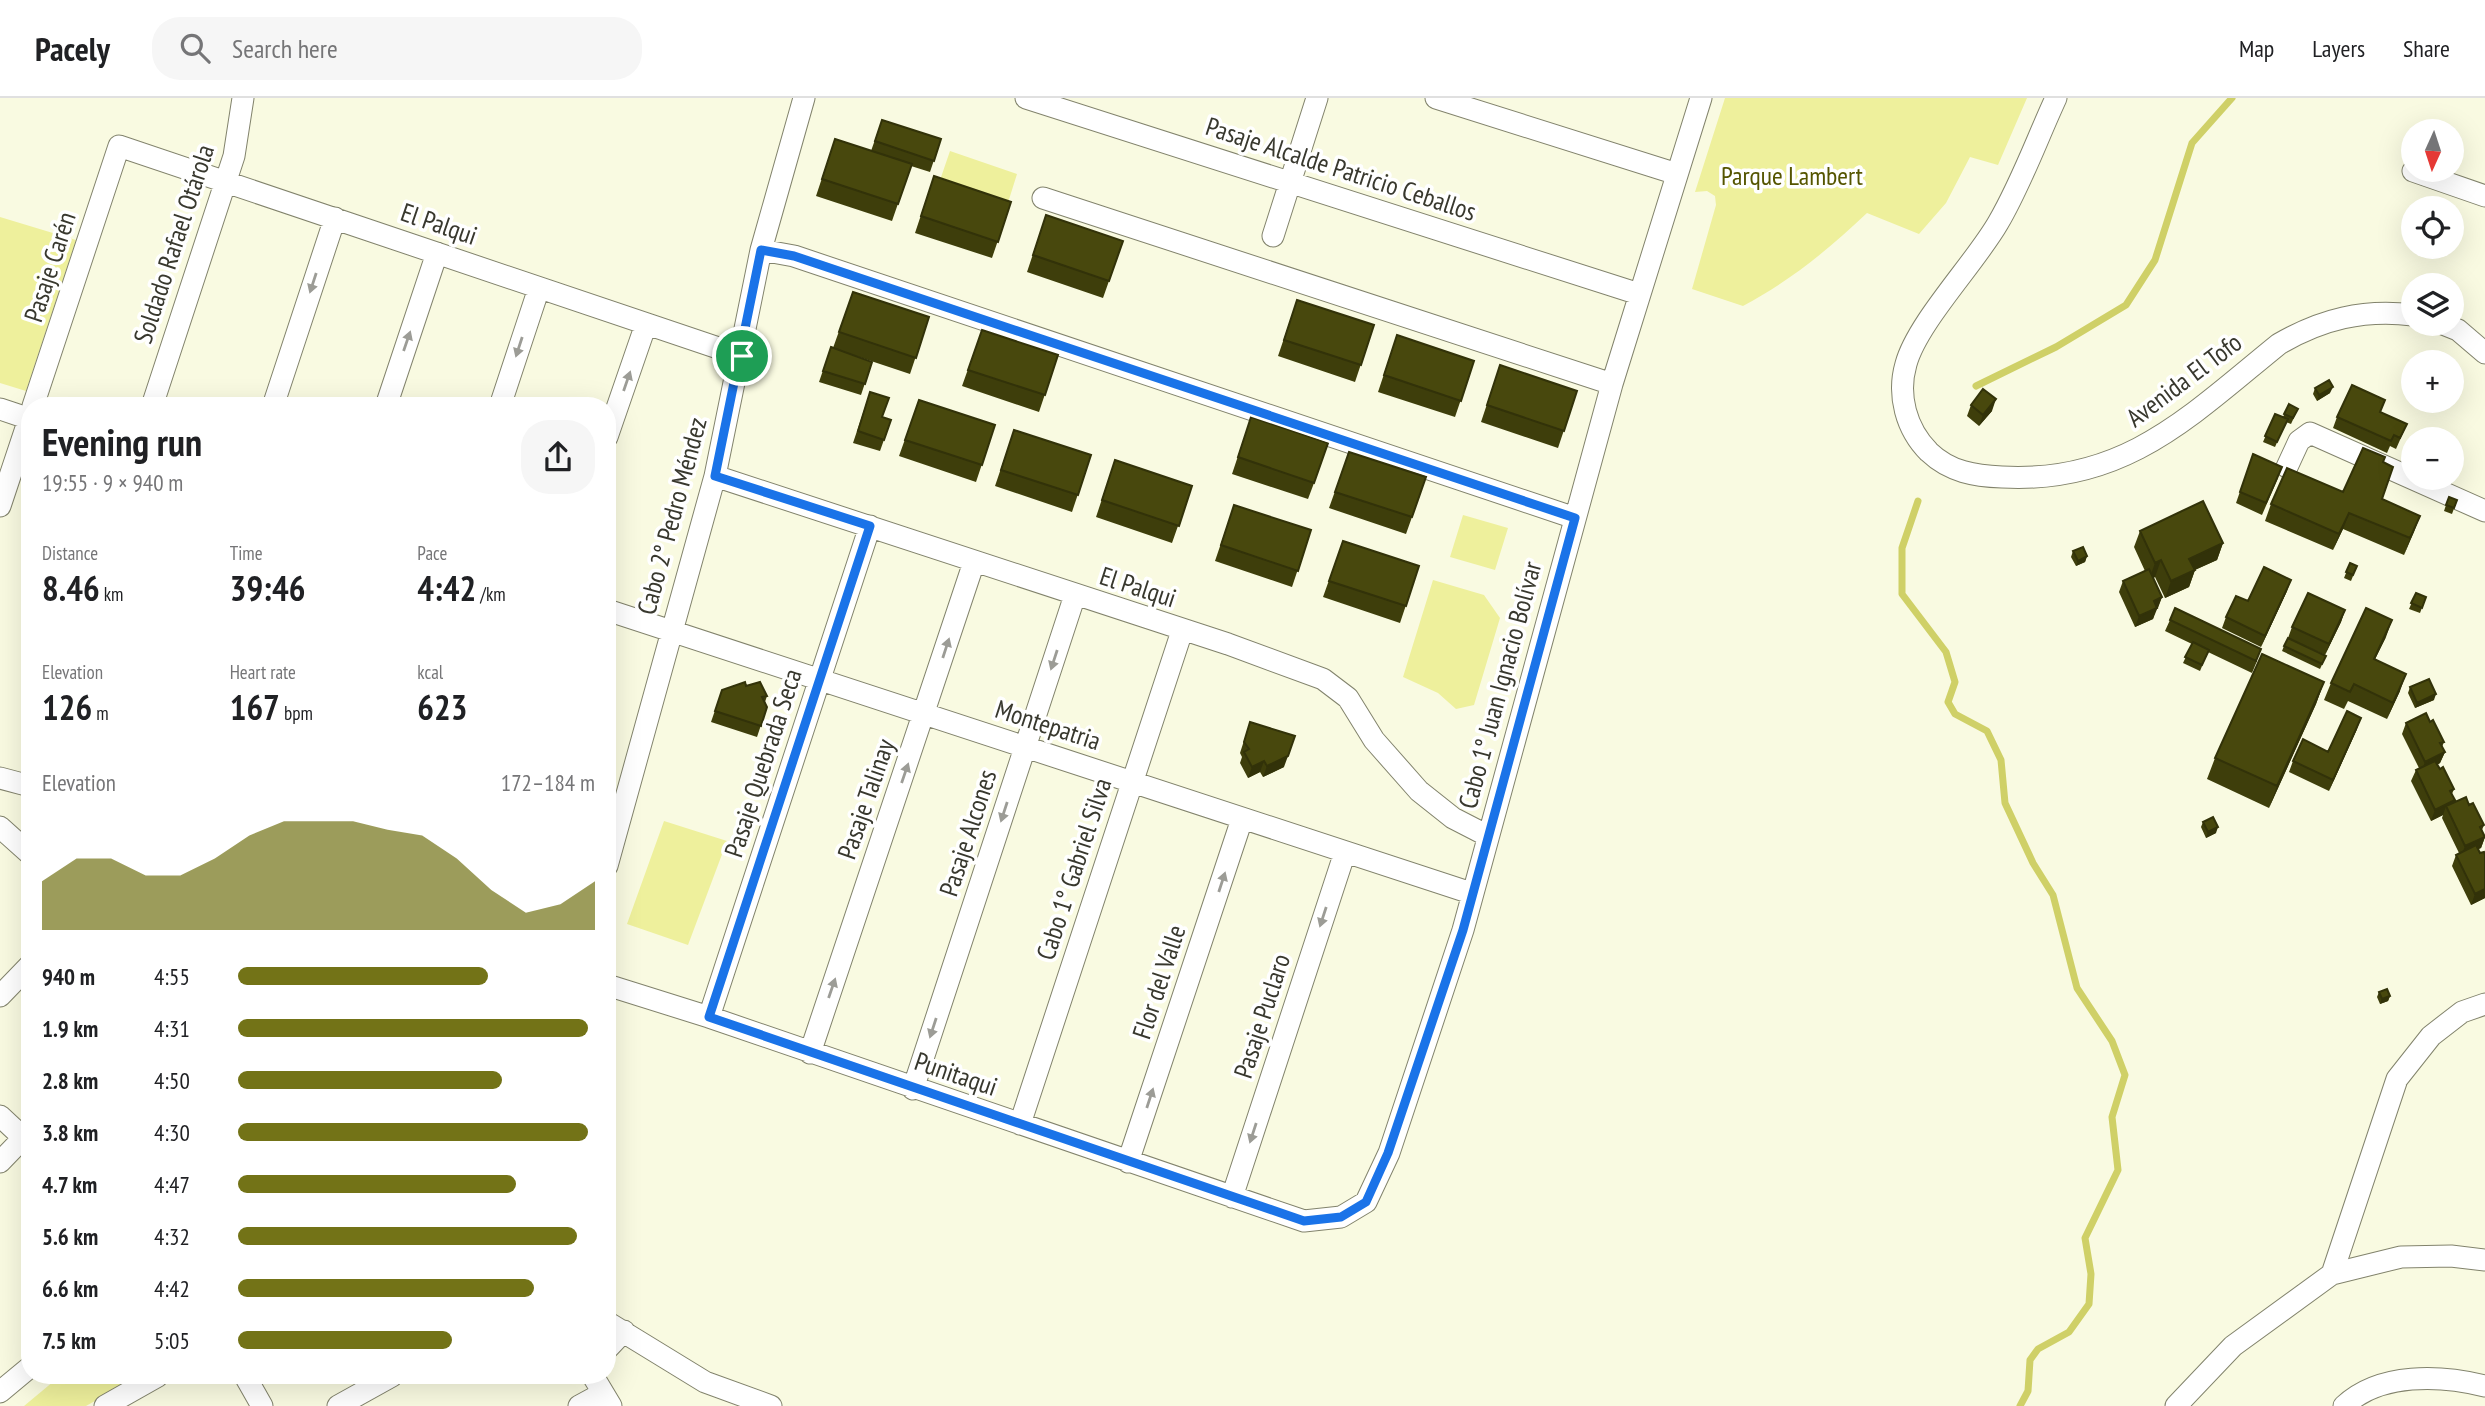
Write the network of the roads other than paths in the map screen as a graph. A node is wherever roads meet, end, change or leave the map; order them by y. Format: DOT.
graph roads {
  1 [pos="243,98"];
  2 [pos="804,98"];
  3 [pos="1026,98"];
  4 [pos="1317,98"];
  5 [pos="1436,98"];
  6 [pos="1701,98"];
  7 [pos="2056,98"];
  8 [pos="119,146"];
  9 [pos="1677,174"];
  10 [pos="226,182"];
  11 [pos="1291,182"];
  12 [pos="2445,182"];
  13 [pos="2485,196"];
  14 [pos="1043,198"];
  15 [pos="335,218"];
  16 [pos="1273,236"];
  17 [pos="761,250"];
  18 [pos="437,253"];
  19 [pos="539,288"];
  20 [pos="1639,294"];
  21 [pos="2401,316"];
  22 [pos="646,324"];
  23 [pos="2464,335"];
  24 [pos="2485,353"];
  25 [pos="742,356"];
  26 [pos="1612,384"];
  27 [pos="36,397"];
  28 [pos="155,397"];
  29 [pos="276,397"];
  30 [pos="389,397"];
  31 [pos="503,397"];
  32 [pos="0,409"];
  33 [pos="616,411"];
  34 [pos="21,416"];
  35 [pos="21,442"];
  36 [pos="2287,467"];
  37 [pos="715,476"];
  38 [pos="0,506"];
  39 [pos="2485,511"];
  40 [pos="1575,518"];
  41 [pos="870,526"];
  42 [pos="974,562"];
  43 [pos="1075,595"];
  44 [pos="616,613"];
  45 [pos="671,631"];
  46 [pos="1182,631"];
  47 [pos="821,679"];
  48 [pos="925,713"];
  49 [pos="1026,747"];
  50 [pos="0,778"];
  51 [pos="21,781"];
  52 [pos="1133,782"];
  53 [pos="1242,819"];
  54 [pos="0,827"];
  55 [pos="616,833"];
  56 [pos="1488,836"];
  57 [pos="21,846"];
  58 [pos="1345,852"];
  59 [pos="1471,894"];
  60 [pos="21,974"];
  61 [pos="616,988"];
  62 [pos="0,996"];
  63 [pos="2485,1004"];
  64 [pos="709,1017"];
  65 [pos="810,1053"];
  66 [pos="913,1089"];
  67 [pos="0,1116"];
  68 [pos="1020,1125"];
  69 [pos="21,1132"];
  70 [pos="21,1144"];
  71 [pos="1128,1162"];
  72 [pos="0,1163"];
  73 [pos="1232,1197"];
  74 [pos="1287,1216"];
  75 [pos="2485,1260"];
  76 [pos="2332,1274"];
  77 [pos="616,1326"];
  78 [pos="21,1374"];
  79 [pos="144,1384"];
  80 [pos="250,1384"];
  81 [pos="378,1384"];
  82 [pos="2485,1386"];
  83 [pos="603,1391"];
  84 [pos="0,1392"];
  85 [pos="105,1406"];
  86 [pos="262,1406"];
  87 [pos="338,1406"];
  88 [pos="579,1406"];
  89 [pos="771,1406"];
  90 [pos="2176,1406"];
  91 [pos="2344,1406"];
  1 -- 10 [label="street, Soldado Rafael Otárola"];
  2 -- 17 [label="street, Cabo 2° Pedro Méndez"];
  3 -- 11 [label="street, Pasaje Alcalde Patricio Ceballos"];
  4 -- 11 [label="street"];
  5 -- 9 [label="street"];
  6 -- 9 [label="street, Cabo 1° Juan Ignacio Bolívar"];
  7 -- 21 [label="street, Avenida El Tofo"];
  8 -- 10 [label="street, El Palqui"];
  8 -- 27 [label="street, Pasaje Carén"];
  9 -- 20 [label="street, Cabo 1° Juan Ignacio Bolívar"];
  10 -- 15 [label="street, El Palqui"];
  10 -- 28 [label="street, Soldado Rafael Otárola"];
  11 -- 16 [label="street"];
  11 -- 20 [label="street, Pasaje Alcalde Patricio Ceballos"];
  12 -- 13 [label="street"];
  14 -- 26 [label="street"];
  15 -- 18 [label="street, El Palqui"];
  15 -- 29 [label="street, one-way"];
  17 -- 25 [label="street, Cabo 2° Pedro Méndez"];
  17 -- 40 [label="street"];
  18 -- 19 [label="street, El Palqui"];
  30 -- 18 [label="street, one-way"];
  19 -- 22 [label="street, El Palqui"];
  19 -- 31 [label="street, one-way"];
  20 -- 26 [label="street, Cabo 1° Juan Ignacio Bolívar"];
  22 -- 25 [label="street, El Palqui"];
  33 -- 22 [label="street, one-way"];
  23 -- 24 [label="street"];
  25 -- 37 [label="street, Cabo 2° Pedro Méndez"];
  26 -- 40 [label="street, Cabo 1° Juan Ignacio Bolívar"];
  32 -- 34 [label="street"];
  35 -- 38 [label="street"];
  36 -- 39 [label="street"];
  37 -- 41 [label="street, El Palqui"];
  37 -- 45 [label="street, Cabo 2° Pedro Méndez"];
  40 -- 56 [label="street, Cabo 1° Juan Ignacio Bolívar"];
  41 -- 42 [label="street, El Palqui"];
  41 -- 47 [label="street, Pasaje Quebrada Seca"];
  42 -- 43 [label="street, El Palqui"];
  48 -- 42 [label="street, Pasaje Talinay, one-way"];
  43 -- 46 [label="street, El Palqui"];
  43 -- 49 [label="street, Pasaje Alcones, one-way"];
  44 -- 45 [label="street, Montepatria"];
  45 -- 47 [label="street, Montepatria"];
  45 -- 55 [label="street, Cabo 2° Pedro Méndez"];
  46 -- 52 [label="street, Cabo 1° Gabriel Silva"];
  46 -- 56 [label="street, El Palqui"];
  47 -- 48 [label="street, Montepatria"];
  47 -- 64 [label="street, Pasaje Quebrada Seca"];
  48 -- 49 [label="street, Montepatria"];
  65 -- 48 [label="street, Pasaje Talinay, one-way"];
  49 -- 52 [label="street, Montepatria"];
  49 -- 66 [label="street, Pasaje Alcones, one-way"];
  50 -- 51 [label="street"];
  52 -- 53 [label="street, Montepatria"];
  52 -- 68 [label="street, Cabo 1° Gabriel Silva"];
  53 -- 58 [label="street, Montepatria"];
  71 -- 53 [label="street, Flor del Valle, one-way"];
  54 -- 57 [label="street"];
  56 -- 59 [label="street, Cabo 1° Juan Ignacio Bolívar"];
  58 -- 59 [label="street, Montepatria"];
  58 -- 73 [label="street, Pasaje Puclaro, one-way"];
  59 -- 74 [label="street, Cabo 1° Juan Ignacio Bolívar"];
  60 -- 62 [label="street"];
  61 -- 64 [label="street, Punitaqui"];
  63 -- 76 [label="street"];
  64 -- 65 [label="street, Punitaqui"];
  65 -- 66 [label="street, Punitaqui"];
  66 -- 68 [label="street, Punitaqui"];
  67 -- 69 [label="street"];
  68 -- 71 [label="street, Punitaqui"];
  70 -- 72 [label="street"];
  71 -- 73 [label="street, Punitaqui"];
  73 -- 74 [label="street, Punitaqui"];
  75 -- 76 [label="street"];
  76 -- 90 [label="street"];
  77 -- 89 [label="street"];
  78 -- 84 [label="street"];
  79 -- 85 [label="street"];
  80 -- 86 [label="street"];
  81 -- 87 [label="street"];
  82 -- 91 [label="street"];
  83 -- 88 [label="street"];
}
